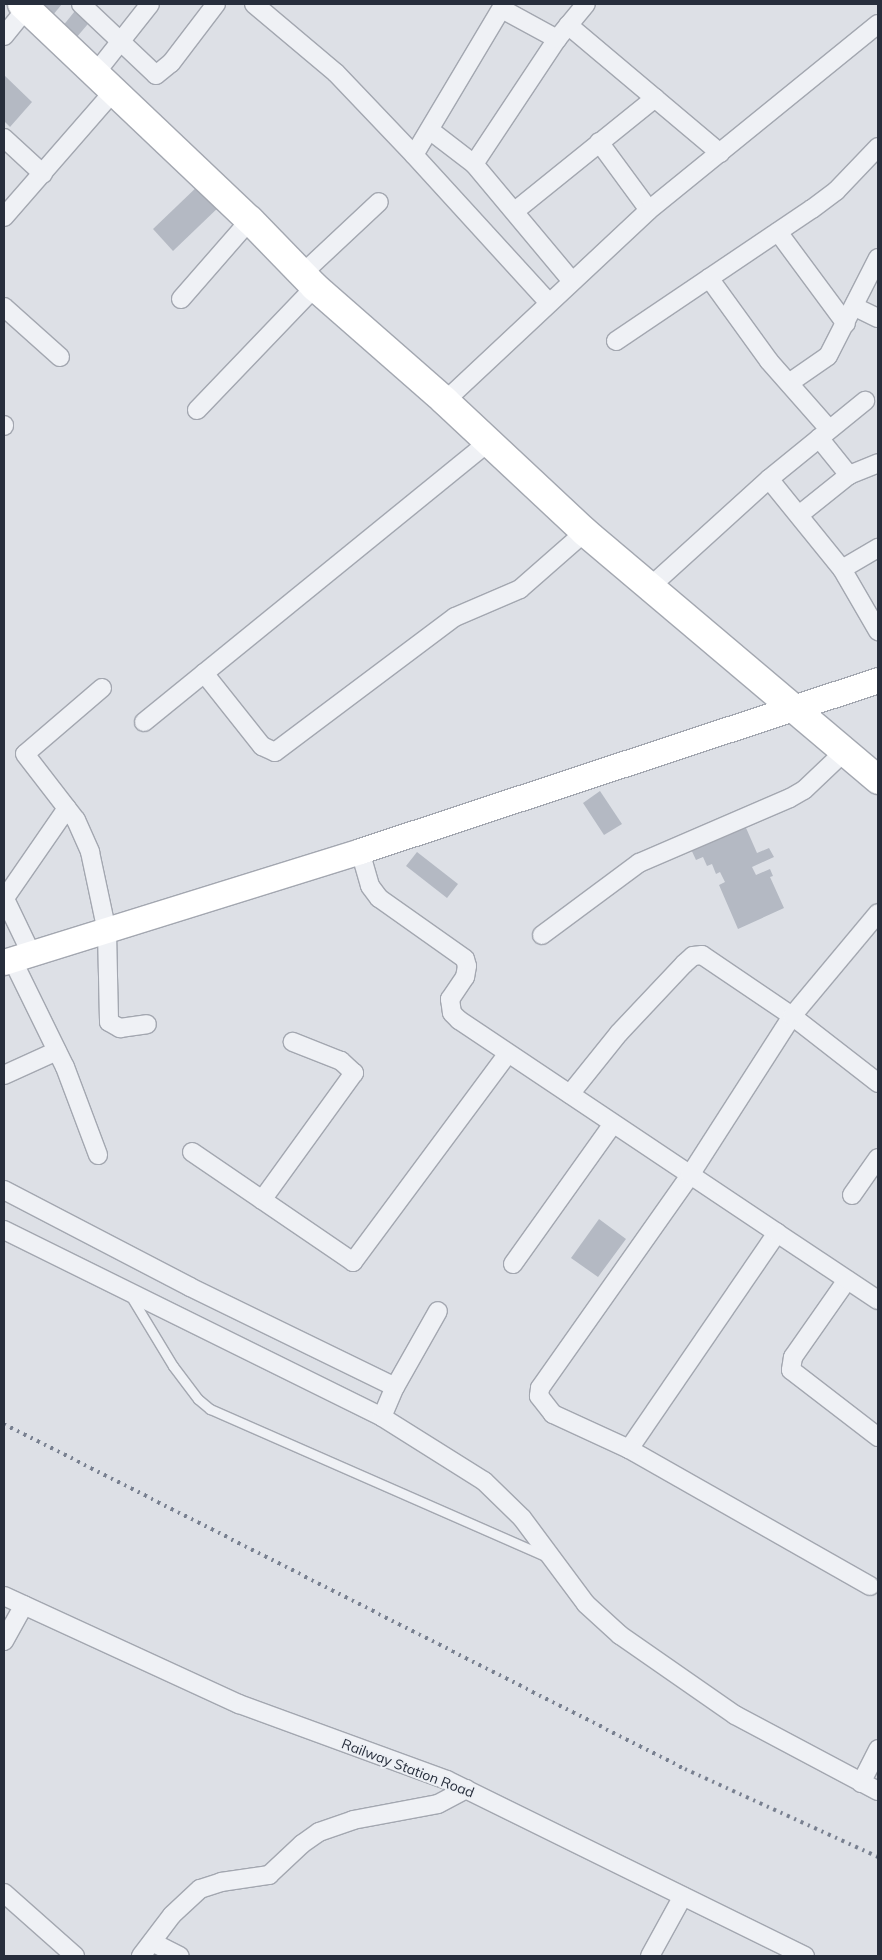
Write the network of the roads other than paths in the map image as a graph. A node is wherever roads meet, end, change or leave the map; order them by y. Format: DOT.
graph roads {
  1 [pos="81,4"];
  2 [pos="150,4"];
  3 [pos="216,4"];
  4 [pos="254,4"];
  5 [pos="586,4"];
  6 [pos="24,6"];
  7 [pos="503,6"];
  8 [pos="878,24"];
  9 [pos="568,25"];
  10 [pos="4,36"];
  11 [pos="557,39"];
  12 [pos="120,42"];
  13 [pos="103,84"];
  14 [pos="655,98"];
  15 [pos="431,130"];
  16 [pos="4,138"];
  17 [pos="599,142"];
  18 [pos="878,147"];
  19 [pos="720,152"];
  20 [pos="414,155"];
  21 [pos="474,164"];
  22 [pos="43,174"];
  23 [pos="379,202"];
  24 [pos="649,210"];
  25 [pos="515,211"];
  26 [pos="4,217"];
  27 [pos="250,220"];
  28 [pos="778,232"];
  29 [pos="878,258"];
  30 [pos="710,278"];
  31 [pos="309,281"];
  32 [pos="572,281"];
  33 [pos="181,299"];
  34 [pos="549,303"];
  35 [pos="4,307"];
  36 [pos="855,307"];
  37 [pos="878,318"];
  38 [pos="846,324"];
  39 [pos="616,341"];
  40 [pos="60,356"];
  41 [pos="789,384"];
  42 [pos="445,401"];
  43 [pos="865,401"];
  44 [pos="198,410"];
  45 [pos="824,434"];
  46 [pos="489,442"];
  47 [pos="878,463"];
  48 [pos="849,475"];
  49 [pos="769,479"];
  50 [pos="799,516"];
  51 [pos="585,532"];
  52 [pos="878,548"];
  53 [pos="842,569"];
  54 [pos="651,586"];
  55 [pos="878,631"];
  56 [pos="204,673"];
  57 [pos="878,680"];
  58 [pos="102,688"];
  59 [pos="794,708"];
  60 [pos="144,722"];
  61 [pos="845,751"];
  62 [pos="878,780"];
  63 [pos="67,808"];
  64 [pos="360,851"];
  65 [pos="4,898"];
  66 [pos="878,913"];
  67 [pos="107,932"];
  68 [pos="542,935"];
  69 [pos="15,958"];
  70 [pos="792,1016"];
  71 [pos="147,1024"];
  72 [pos="292,1042"];
  73 [pos="57,1051"];
  74 [pos="507,1055"];
  75 [pos="4,1075"];
  76 [pos="878,1083"];
  77 [pos="570,1094"];
  78 [pos="612,1125"];
  79 [pos="192,1152"];
  80 [pos="98,1155"];
  81 [pos="878,1158"];
  82 [pos="690,1175"];
  83 [pos="4,1190"];
  84 [pos="852,1195"];
  85 [pos="262,1200"];
  86 [pos="4,1230"];
  87 [pos="776,1234"];
  88 [pos="513,1264"];
  89 [pos="848,1280"];
  90 [pos="127,1291"];
  91 [pos="878,1300"];
  92 [pos="438,1311"];
  93 [pos="395,1387"];
  94 [pos="382,1416"];
  95 [pos="878,1437"];
  96 [pos="629,1449"];
  97 [pos="551,1559"];
  98 [pos="875,1584"];
  99 [pos="4,1596"];
  100 [pos="24,1606"];
  101 [pos="4,1641"];
  102 [pos="878,1749"];
  103 [pos="861,1782"];
  104 [pos="466,1789"];
  105 [pos="878,1791"];
  106 [pos="4,1893"];
  107 [pos="683,1896"];
  108 [pos="152,1942"];
  109 [pos="76,1956"];
  110 [pos="141,1956"];
  111 [pos="180,1956"];
  112 [pos="650,1956"];
  113 [pos="805,1956"];
  1 -- 12 [label="street"];
  2 -- 12 [label="street"];
  3 -- 12 [label="street"];
  4 -- 20 [label="street"];
  5 -- 9 [label="street"];
  6 -- 10 [label="street"];
  6 -- 13 [label="main road"];
  7 -- 11 [label="street"];
  7 -- 15 [label="street"];
  8 -- 19 [label="street"];
  9 -- 11 [label="street"];
  9 -- 14 [label="street"];
  11 -- 21 [label="street"];
  12 -- 13 [label="street"];
  13 -- 22 [label="street"];
  13 -- 27 [label="main road"];
  14 -- 17 [label="street"];
  14 -- 19 [label="street"];
  15 -- 20 [label="street"];
  15 -- 21 [label="street"];
  16 -- 22 [label="street"];
  17 -- 24 [label="street"];
  17 -- 25 [label="street"];
  18 -- 28 [label="street"];
  19 -- 24 [label="street"];
  20 -- 34 [label="street"];
  21 -- 25 [label="street"];
  22 -- 26 [label="street"];
  23 -- 31 [label="street"];
  24 -- 32 [label="street"];
  25 -- 32 [label="street"];
  27 -- 31 [label="main road"];
  27 -- 33 [label="street"];
  28 -- 30 [label="street"];
  28 -- 38 [label="street"];
  29 -- 36 [label="street"];
  30 -- 39 [label="street"];
  30 -- 41 [label="street"];
  31 -- 42 [label="main road"];
  31 -- 44 [label="street"];
  32 -- 34 [label="street"];
  34 -- 42 [label="street"];
  35 -- 40 [label="street"];
  36 -- 37 [label="street"];
  36 -- 38 [label="street"];
  38 -- 41 [label="street"];
  41 -- 45 [label="street"];
  42 -- 46 [label="main road"];
  43 -- 45 [label="street"];
  45 -- 48 [label="street"];
  45 -- 49 [label="street"];
  46 -- 51 [label="main road"];
  46 -- 56 [label="street"];
  47 -- 48 [label="street"];
  48 -- 50 [label="street"];
  49 -- 50 [label="street"];
  49 -- 54 [label="street"];
  50 -- 53 [label="street"];
  51 -- 54 [label="main road"];
  51 -- 56 [label="street"];
  52 -- 53 [label="street"];
  53 -- 55 [label="street"];
  54 -- 59 [label="main road"];
  56 -- 60 [label="street"];
  57 -- 59 [label="main road"];
  58 -- 63 [label="street"];
  59 -- 61 [label="main road"];
  59 -- 64 [label="main road"];
  61 -- 62 [label="main road"];
  61 -- 68 [label="street"];
  63 -- 65 [label="street"];
  63 -- 67 [label="street"];
  64 -- 67 [label="main road"];
  64 -- 74 [label="street"];
  65 -- 69 [label="street"];
  66 -- 70 [label="street"];
  67 -- 69 [label="main road"];
  67 -- 71 [label="street"];
  69 -- 73 [label="street"];
  70 -- 76 [label="street"];
  70 -- 77 [label="street"];
  70 -- 82 [label="street"];
  72 -- 85 [label="street"];
  73 -- 75 [label="street"];
  73 -- 80 [label="street"];
  74 -- 77 [label="street"];
  74 -- 85 [label="street"];
  77 -- 78 [label="street"];
  78 -- 82 [label="street"];
  78 -- 88 [label="street"];
  79 -- 85 [label="street"];
  81 -- 84 [label="street"];
  82 -- 87 [label="street"];
  82 -- 96 [label="street"];
  83 -- 93 [label="street"];
  86 -- 90 [label="street"];
  87 -- 89 [label="street"];
  87 -- 96 [label="street"];
  89 -- 91 [label="street"];
  89 -- 95 [label="street"];
  90 -- 94 [label="street"];
  90 -- 97 [label="lane"];
  92 -- 93 [label="street"];
  93 -- 94 [label="street"];
  94 -- 97 [label="street"];
  96 -- 98 [label="street"];
  97 -- 103 [label="street"];
  99 -- 100 [label="street, Railway Station Road"];
  100 -- 101 [label="street"];
  100 -- 104 [label="street, Railway Station Road"];
  102 -- 103 [label="street"];
  103 -- 105 [label="street"];
  104 -- 107 [label="street, Railway Station Road"];
  104 -- 108 [label="street"];
  106 -- 109 [label="street"];
  107 -- 112 [label="street"];
  107 -- 113 [label="street, Railway Station Road"];
  108 -- 110 [label="street"];
  108 -- 111 [label="street"];
}
